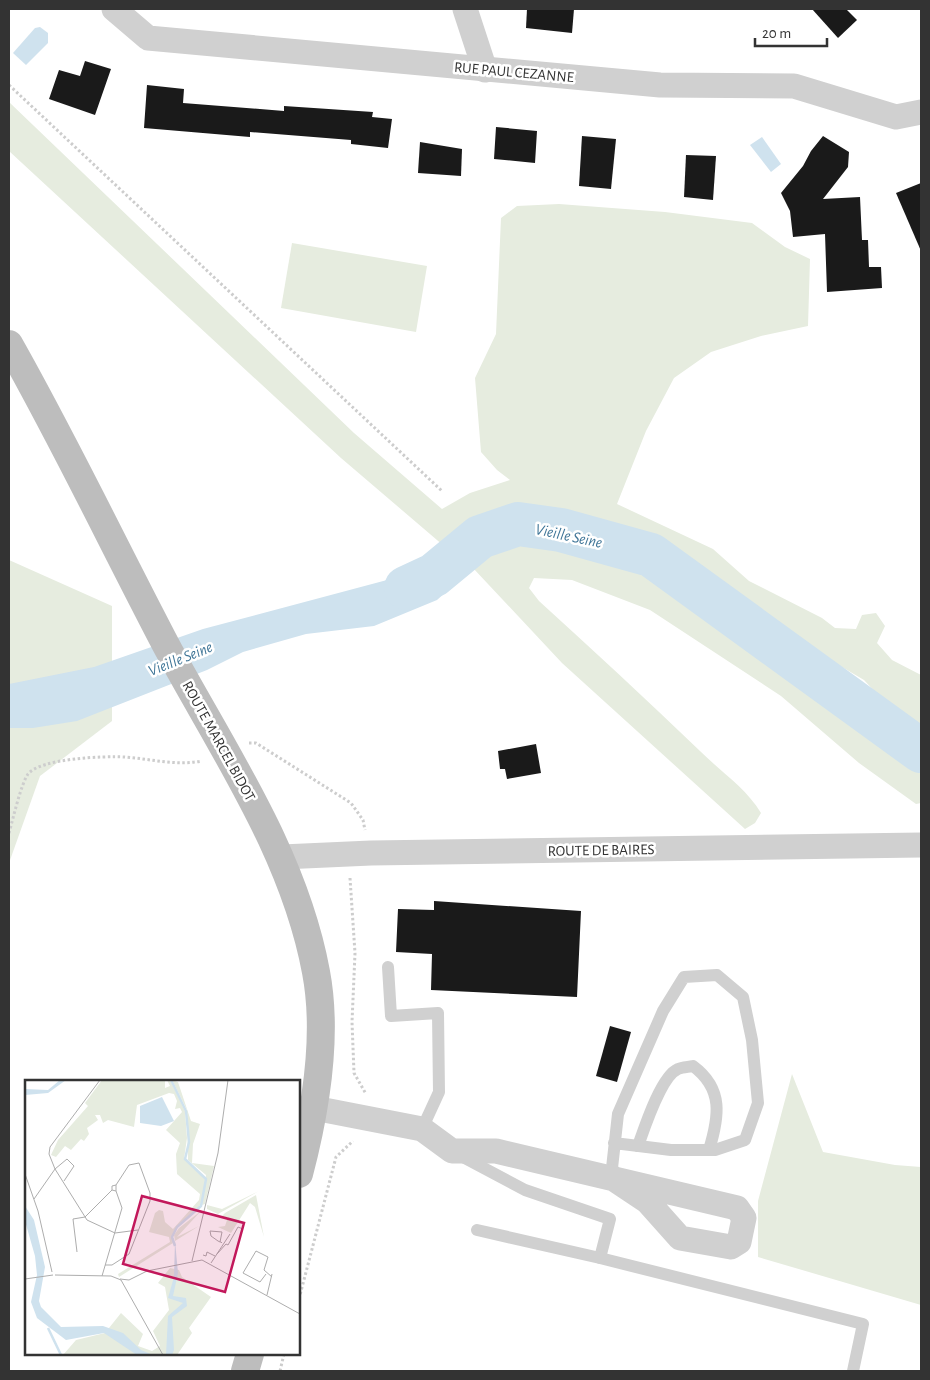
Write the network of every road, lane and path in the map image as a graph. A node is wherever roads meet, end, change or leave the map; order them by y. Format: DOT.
graph roads {
  1 [pos="114,9"];
  2 [pos="466,9"];
  3 [pos="486,70"];
  4 [pos="9,85"];
  5 [pos="921,112"];
  6 [pos="9,344"];
  7 [pos="442,491"];
  8 [pos="224,749"];
  9 [pos="9,833"];
  10 [pos="921,845"];
  11 [pos="371,853"];
  12 [pos="282,857"];
  13 [pos="388,968"];
  14 [pos="314,1108"];
  15 [pos="422,1129"];
  16 [pos="614,1143"];
  17 [pos="638,1146"];
  18 [pos="709,1150"];
  19 [pos="452,1151"];
  20 [pos="300,1170"];
  21 [pos="611,1177"];
  22 [pos="477,1230"];
  23 [pos="600,1258"];
  24 [pos="250,1355"];
  25 [pos="284,1355"];
  26 [pos="245,1371"];
  27 [pos="280,1371"];
  28 [pos="853,1371"];
  1 -- 3 [label="street, RUE PAUL CEZANNE"];
  2 -- 3 [label="street"];
  3 -- 5 [label="street, RUE PAUL CEZANNE"];
  4 -- 7 [label="path"];
  6 -- 8 [label="street, ROUTE MARCEL BIDOT"];
  8 -- 9 [label="path"];
  8 -- 11 [label="path"];
  8 -- 12 [label="street, ROUTE MARCEL BIDOT"];
  10 -- 11 [label="street, ROUTE DE BAIRES"];
  11 -- 12 [label="street, ROUTE DE BAIRES"];
  12 -- 14 [label="street, ROUTE MARCEL BIDOT"];
  13 -- 15 [label="lane"];
  14 -- 15 [label="street"];
  14 -- 20 [label="street, ROUTE MARCEL BIDOT"];
  15 -- 19 [label="street"];
  16 -- 17 [label="lane"];
  16 -- 18 [label="lane"];
  16 -- 21 [label="lane"];
  17 -- 18 [label="lane"];
  17 -- 18 [label="lane"];
  19 -- 21 [label="street"];
  19 -- 23 [label="lane"];
  21 -- 21 [label="street"];
  22 -- 23 [label="lane"];
  23 -- 28 [label="lane"];
  24 -- 26 [label="street"];
  25 -- 27 [label="path"];
}
